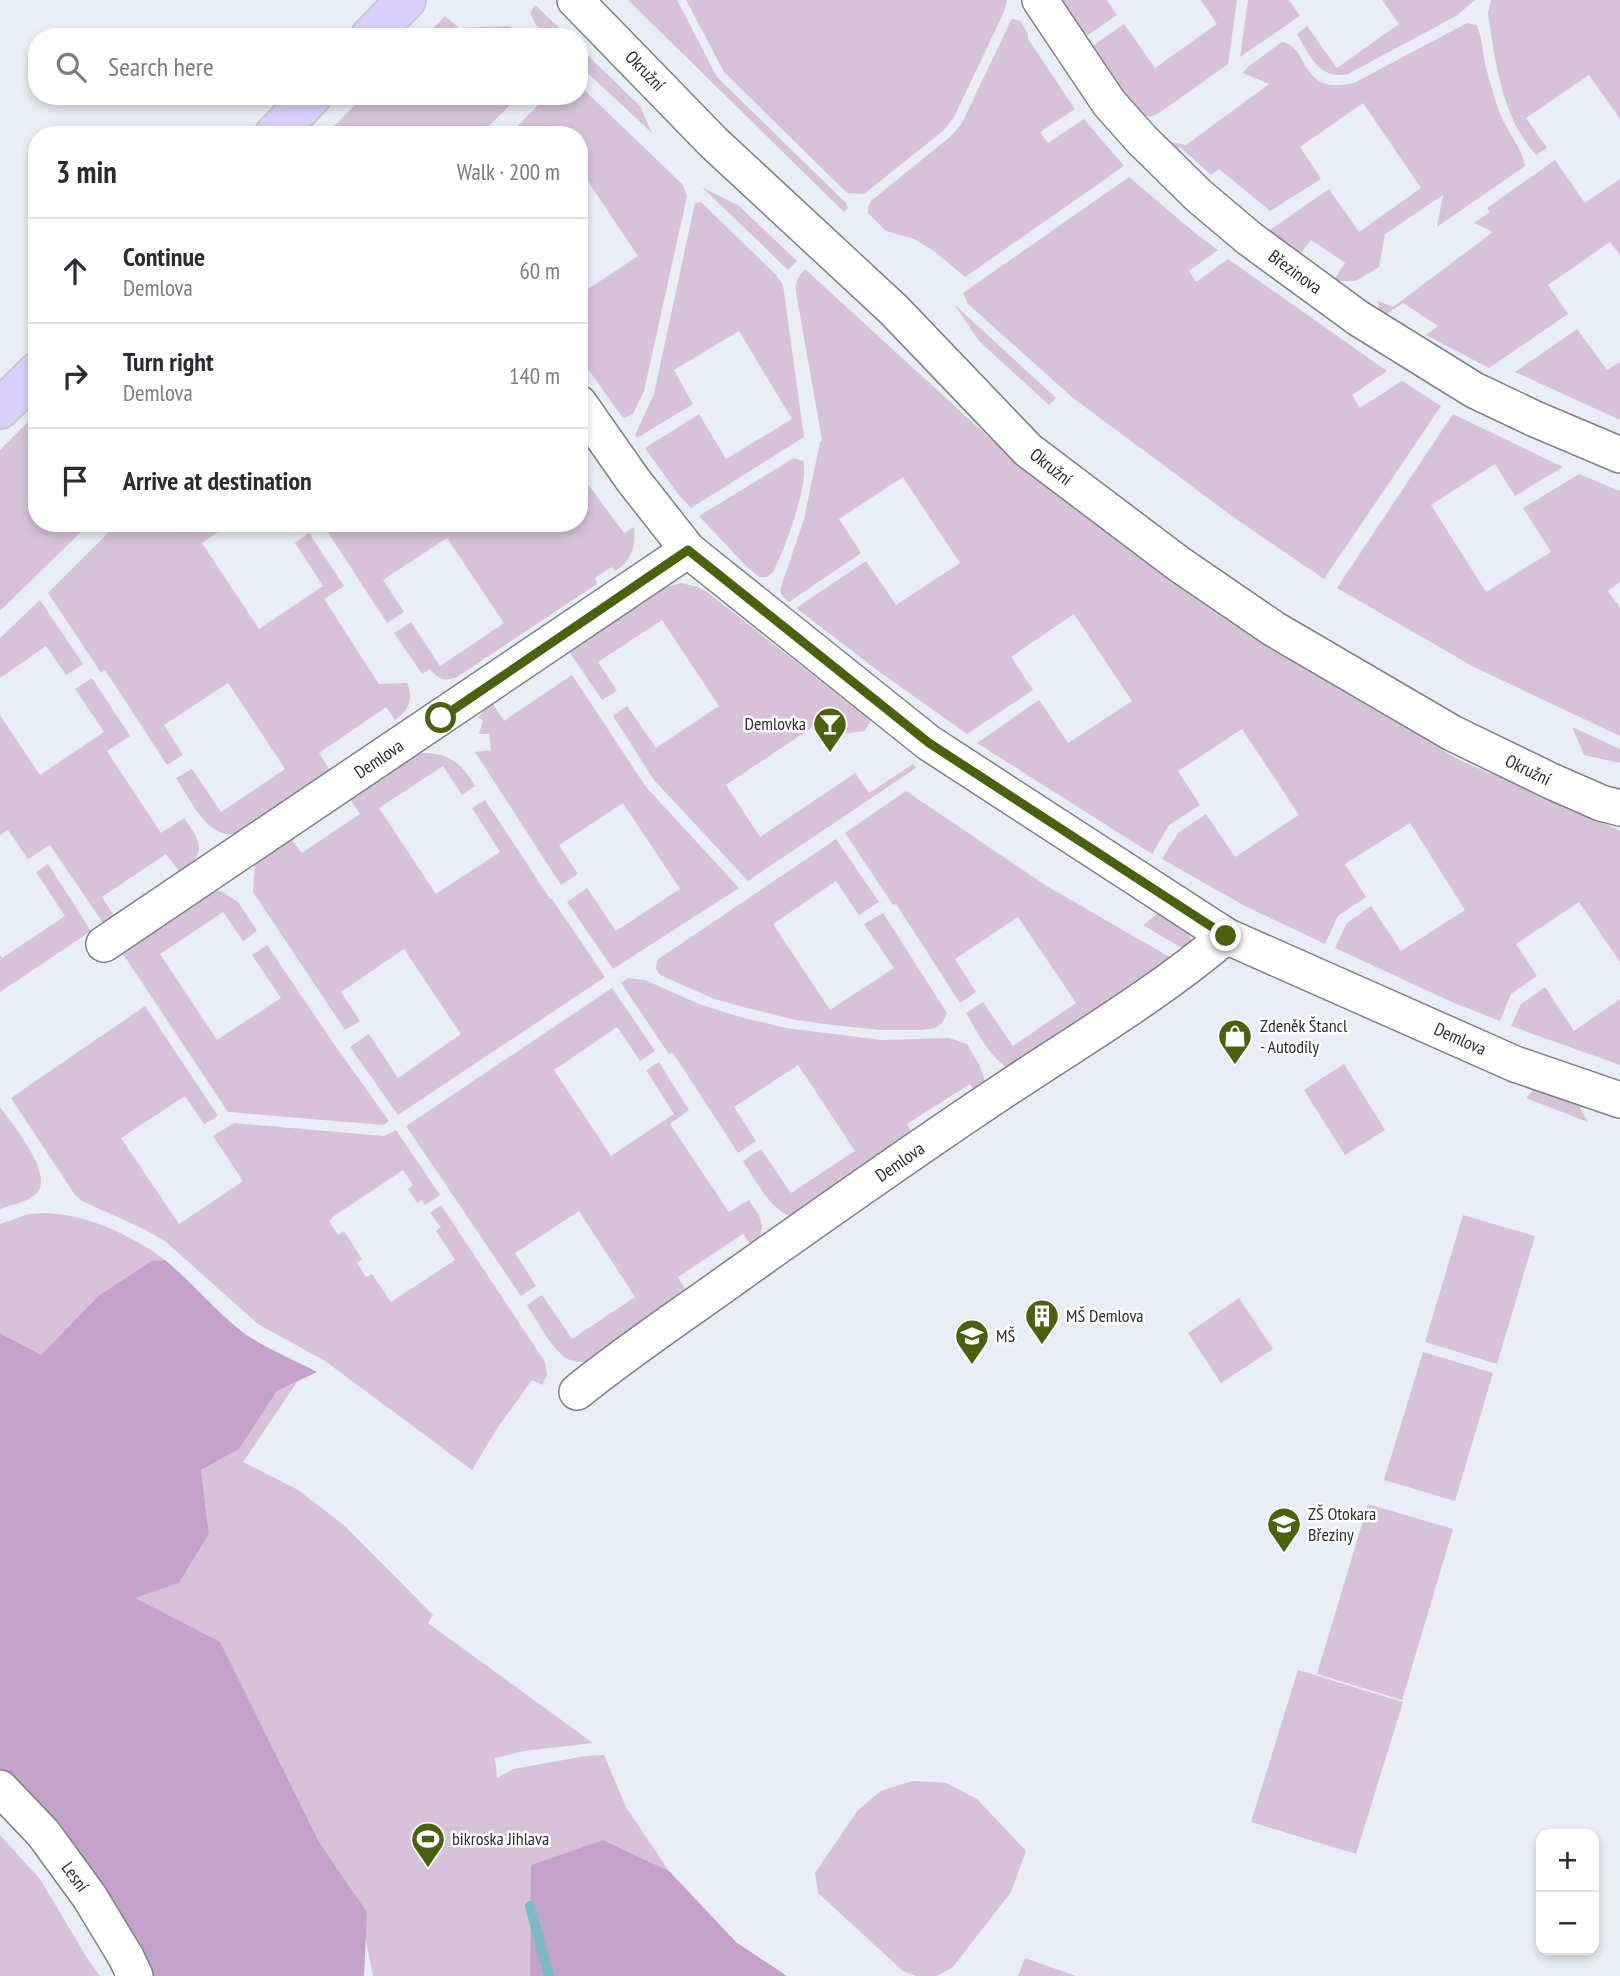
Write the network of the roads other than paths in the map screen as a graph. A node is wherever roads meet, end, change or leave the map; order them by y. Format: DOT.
graph roads {
  1 [pos="406,0"];
  2 [pos="575,0"];
  3 [pos="1040,0"];
  4 [pos="379,28"];
  5 [pos="303,105"];
  6 [pos="283,126"];
  7 [pos="28,381"];
  8 [pos="0,409"];
  9 [pos="588,416"];
  10 [pos="1620,455"];
  11 [pos="688,550"];
  12 [pos="1620,808"];
  13 [pos="1226,936"];
  14 [pos="104,944"];
  15 [pos="1620,1100"];
  16 [pos="577,1392"];
  17 [pos="0,1788"];
  18 [pos="135,1976"];
  1 -- 4 [label="main road"];
  2 -- 12 [label="street, Okružní"];
  3 -- 10 [label="street, Březinova"];
  5 -- 6 [label="main road"];
  7 -- 8 [label="main road"];
  9 -- 11 [label="street, Demlova"];
  11 -- 13 [label="street, Demlova"];
  11 -- 14 [label="street, Demlova"];
  13 -- 15 [label="street, Demlova"];
  13 -- 16 [label="street, Demlova"];
  17 -- 18 [label="street, Lesní"];
}
